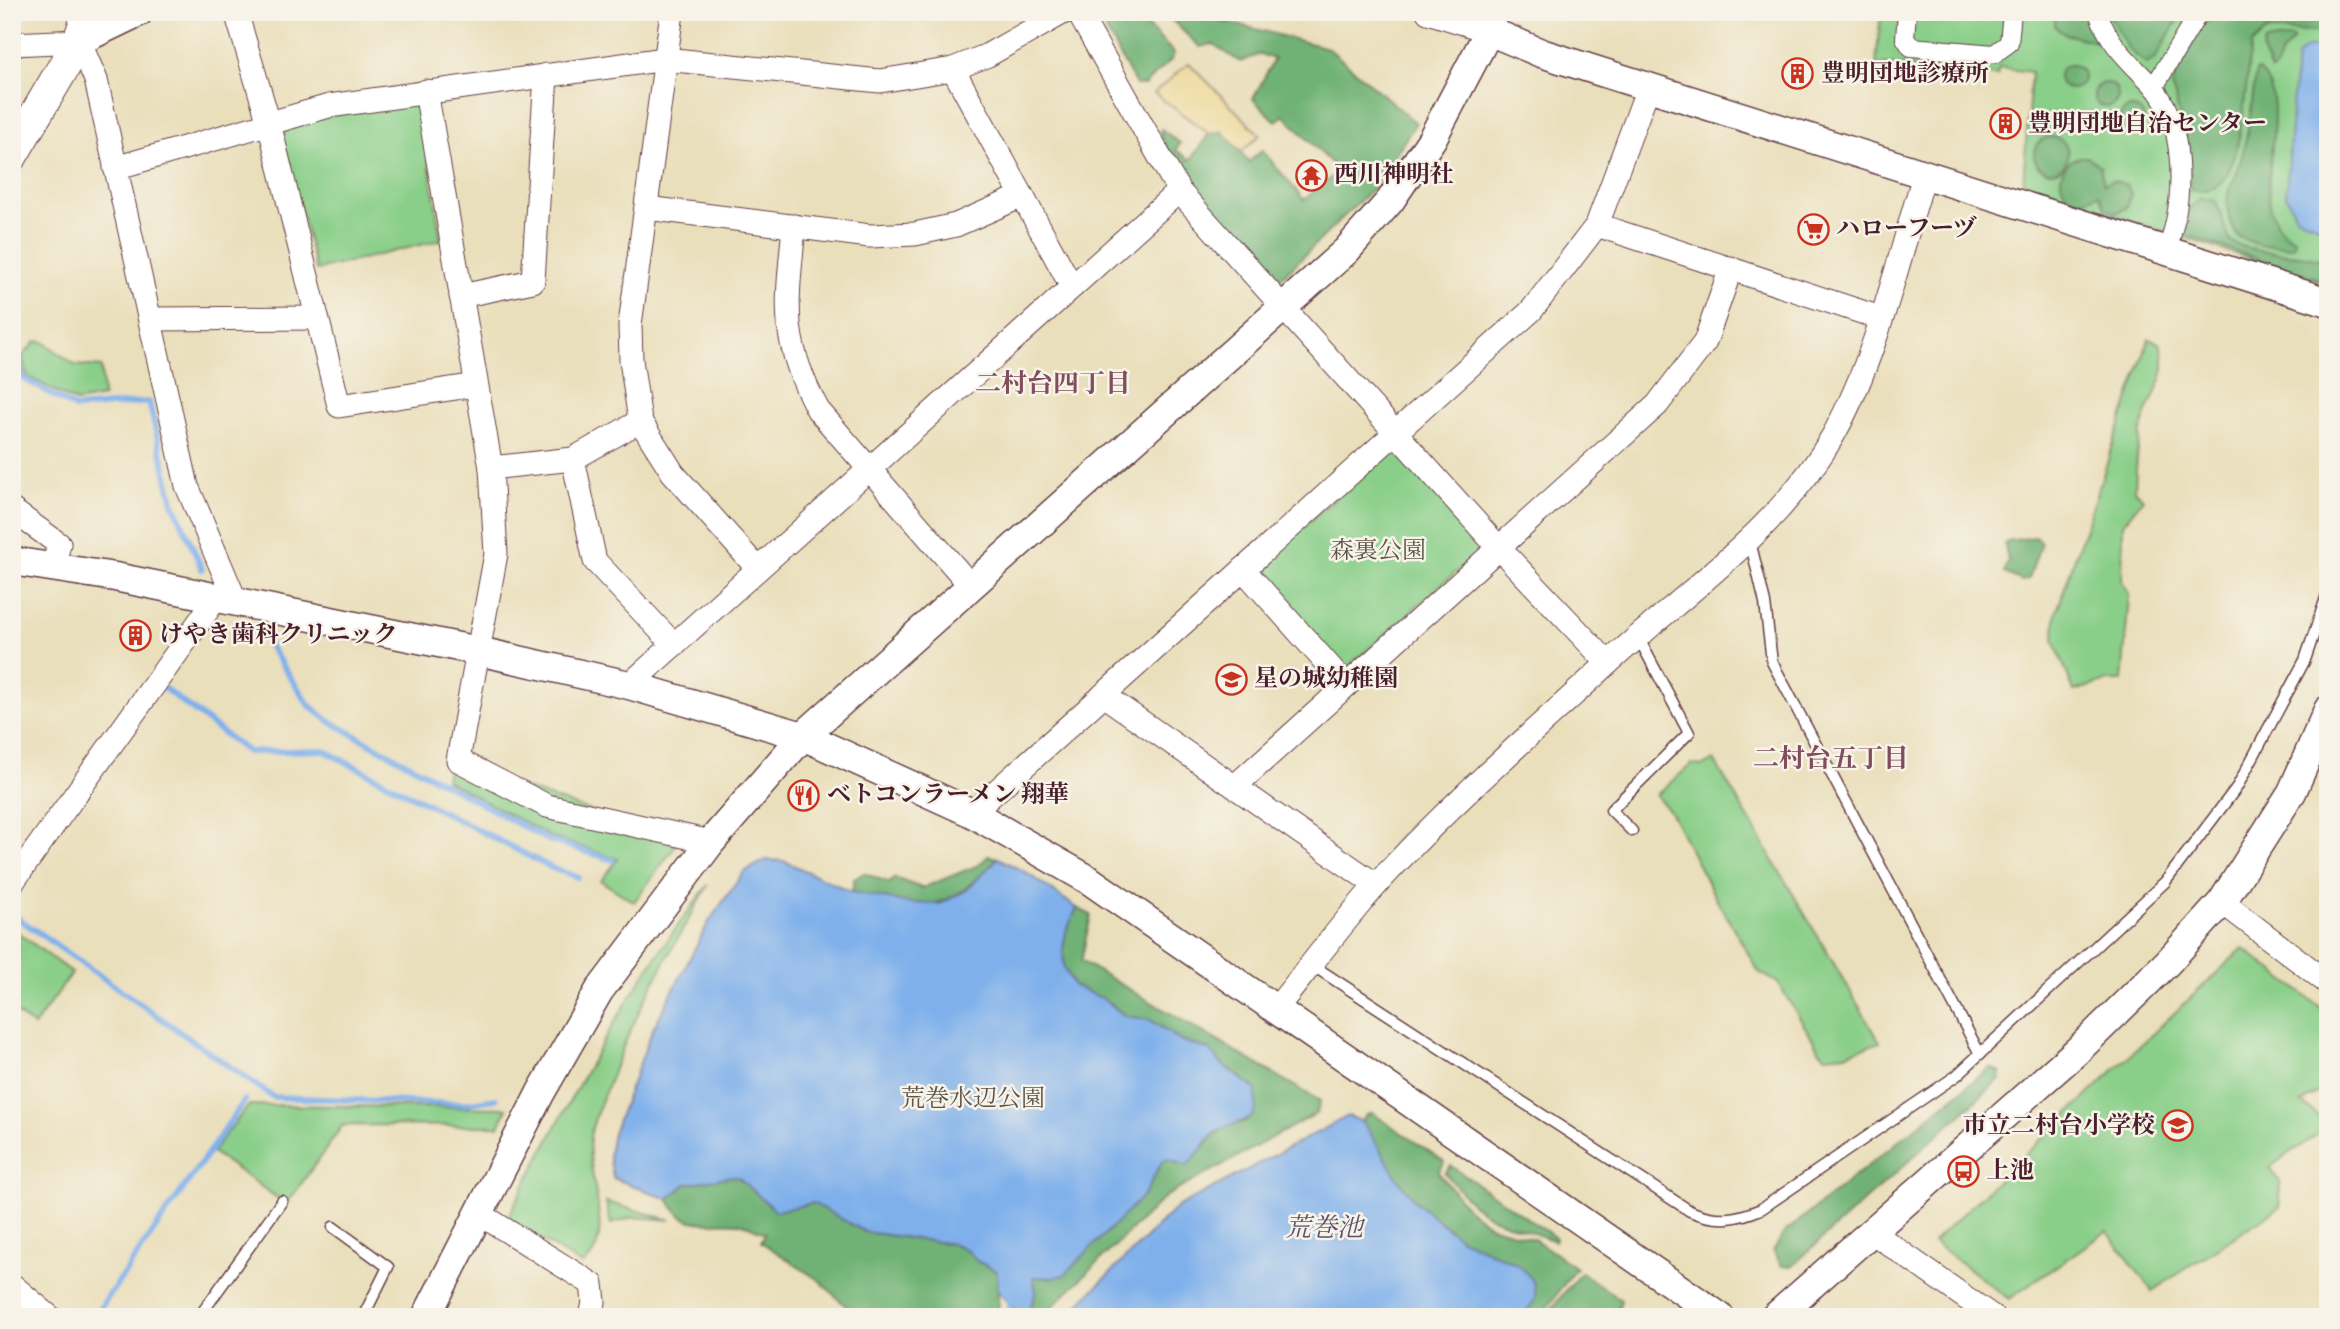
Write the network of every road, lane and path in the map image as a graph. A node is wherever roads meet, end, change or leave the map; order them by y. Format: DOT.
graph roads {
  1 [pos="139,12"];
  2 [pos="236,12"];
  3 [pos="672,12"];
  4 [pos="1064,12"];
  5 [pos="1078,12"];
  6 [pos="1428,12"];
  7 [pos="1907,12"];
  8 [pos="2012,12"];
  9 [pos="2098,12"];
  10 [pos="2198,14"];
  11 [pos="1491,21"];
  12 [pos="84,26"];
  13 [pos="12,44"];
  14 [pos="665,59"];
  15 [pos="953,69"];
  16 [pos="546,75"];
  17 [pos="1649,85"];
  18 [pos="2154,87"];
  19 [pos="426,92"];
  20 [pos="269,123"];
  21 [pos="12,155"];
  22 [pos="115,168"];
  23 [pos="1924,173"];
  24 [pos="1179,191"];
  25 [pos="1022,196"];
  26 [pos="647,208"];
  27 [pos="1597,225"];
  28 [pos="794,226"];
  29 [pos="2171,237"];
  30 [pos="1731,268"];
  31 [pos="1072,287"];
  32 [pos="461,296"];
  33 [pos="2328,302"];
  34 [pos="1283,307"];
  35 [pos="317,318"];
  36 [pos="1880,318"];
  37 [pos="151,319"];
  38 [pos="476,385"];
  39 [pos="640,421"];
  40 [pos="1397,431"];
  41 [pos="573,459"];
  42 [pos="491,468"];
  43 [pos="869,469"];
  44 [pos="12,510"];
  45 [pos="1750,541"];
  46 [pos="1498,547"];
  47 [pos="12,561"];
  48 [pos="53,568"];
  49 [pos="758,569"];
  50 [pos="1243,569"];
  51 [pos="971,586"];
  52 [pos="2328,592"];
  53 [pos="227,599"];
  54 [pos="1638,637"];
  55 [pos="674,645"];
  56 [pos="478,651"];
  57 [pos="1608,663"];
  58 [pos="629,685"];
  59 [pos="1346,685"];
  60 [pos="1102,695"];
  61 [pos="2328,710"];
  62 [pos="803,736"];
  63 [pos="1235,786"];
  64 [pos="972,813"];
  65 [pos="1632,831"];
  66 [pos="710,842"];
  67 [pos="12,883"];
  68 [pos="1376,885"];
  69 [pos="2222,902"];
  70 [pos="1312,965"];
  71 [pos="2328,983"];
  72 [pos="1275,1010"];
  73 [pos="1980,1054"];
  74 [pos="282,1202"];
  75 [pos="480,1213"];
  76 [pos="333,1227"];
  77 [pos="1872,1232"];
  78 [pos="12,1285"];
  79 [pos="50,1317"];
  80 [pos="200,1317"];
  81 [pos="363,1317"];
  82 [pos="426,1317"];
  83 [pos="591,1317"];
  84 [pos="1720,1317"];
  85 [pos="1775,1317"];
  86 [pos="1993,1317"];
  1 -- 12 [label="street"];
  2 -- 20 [label="street"];
  3 -- 14 [label="street"];
  4 -- 15 [label="street"];
  5 -- 24 [label="street"];
  6 -- 11 [label="street"];
  7 -- 8 [label="street"];
  9 -- 18 [label="street"];
  10 -- 18 [label="street"];
  11 -- 17 [label="street"];
  11 -- 34 [label="street"];
  12 -- 13 [label="street"];
  12 -- 21 [label="main road"];
  12 -- 22 [label="street"];
  14 -- 15 [label="street"];
  14 -- 16 [label="street"];
  14 -- 26 [label="street"];
  15 -- 25 [label="street"];
  16 -- 19 [label="street"];
  16 -- 32 [label="street"];
  17 -- 23 [label="street"];
  17 -- 27 [label="street"];
  18 -- 29 [label="street"];
  19 -- 20 [label="street"];
  19 -- 32 [label="street"];
  20 -- 22 [label="street"];
  20 -- 35 [label="street"];
  22 -- 37 [label="street"];
  23 -- 33 [label="street"];
  23 -- 36 [label="street"];
  24 -- 31 [label="street"];
  24 -- 34 [label="street"];
  25 -- 28 [label="street"];
  25 -- 31 [label="street"];
  26 -- 28 [label="street"];
  26 -- 39 [label="street"];
  27 -- 30 [label="street"];
  27 -- 40 [label="street"];
  28 -- 43 [label="street"];
  30 -- 36 [label="street"];
  30 -- 46 [label="street"];
  31 -- 43 [label="street"];
  32 -- 38 [label="street"];
  34 -- 40 [label="street"];
  34 -- 51 [label="street"];
  35 -- 37 [label="street"];
  35 -- 38 [label="street"];
  36 -- 45 [label="street"];
  37 -- 53 [label="street"];
  38 -- 42 [label="street"];
  39 -- 41 [label="street"];
  39 -- 49 [label="street"];
  40 -- 46 [label="street"];
  40 -- 50 [label="street"];
  41 -- 42 [label="street"];
  41 -- 55 [label="street"];
  42 -- 56 [label="street"];
  43 -- 49 [label="street"];
  43 -- 51 [label="street"];
  44 -- 48 [label="street"];
  45 -- 54 [label="street"];
  45 -- 73 [label="lane"];
  46 -- 57 [label="street"];
  46 -- 59 [label="street"];
  47 -- 48 [label="street"];
  48 -- 53 [label="street"];
  49 -- 55 [label="street"];
  50 -- 59 [label="street"];
  50 -- 60 [label="street"];
  51 -- 62 [label="street"];
  52 -- 73 [label="lane"];
  53 -- 56 [label="street"];
  53 -- 67 [label="street"];
  54 -- 57 [label="street"];
  54 -- 65 [label="lane"];
  55 -- 58 [label="street"];
  56 -- 58 [label="street"];
  56 -- 66 [label="street"];
  57 -- 68 [label="street"];
  58 -- 62 [label="street"];
  59 -- 63 [label="street"];
  60 -- 63 [label="street"];
  60 -- 64 [label="street"];
  61 -- 69 [label="street"];
  62 -- 64 [label="street"];
  62 -- 66 [label="street"];
  63 -- 68 [label="street"];
  64 -- 72 [label="street"];
  66 -- 75 [label="street"];
  68 -- 70 [label="street"];
  69 -- 71 [label="street"];
  69 -- 77 [label="street"];
  70 -- 72 [label="street"];
  70 -- 73 [label="lane"];
  72 -- 84 [label="street"];
  74 -- 80 [label="lane"];
  75 -- 82 [label="street"];
  75 -- 83 [label="street"];
  76 -- 81 [label="lane"];
  77 -- 85 [label="street"];
  77 -- 86 [label="street"];
  78 -- 79 [label="street"];
}
